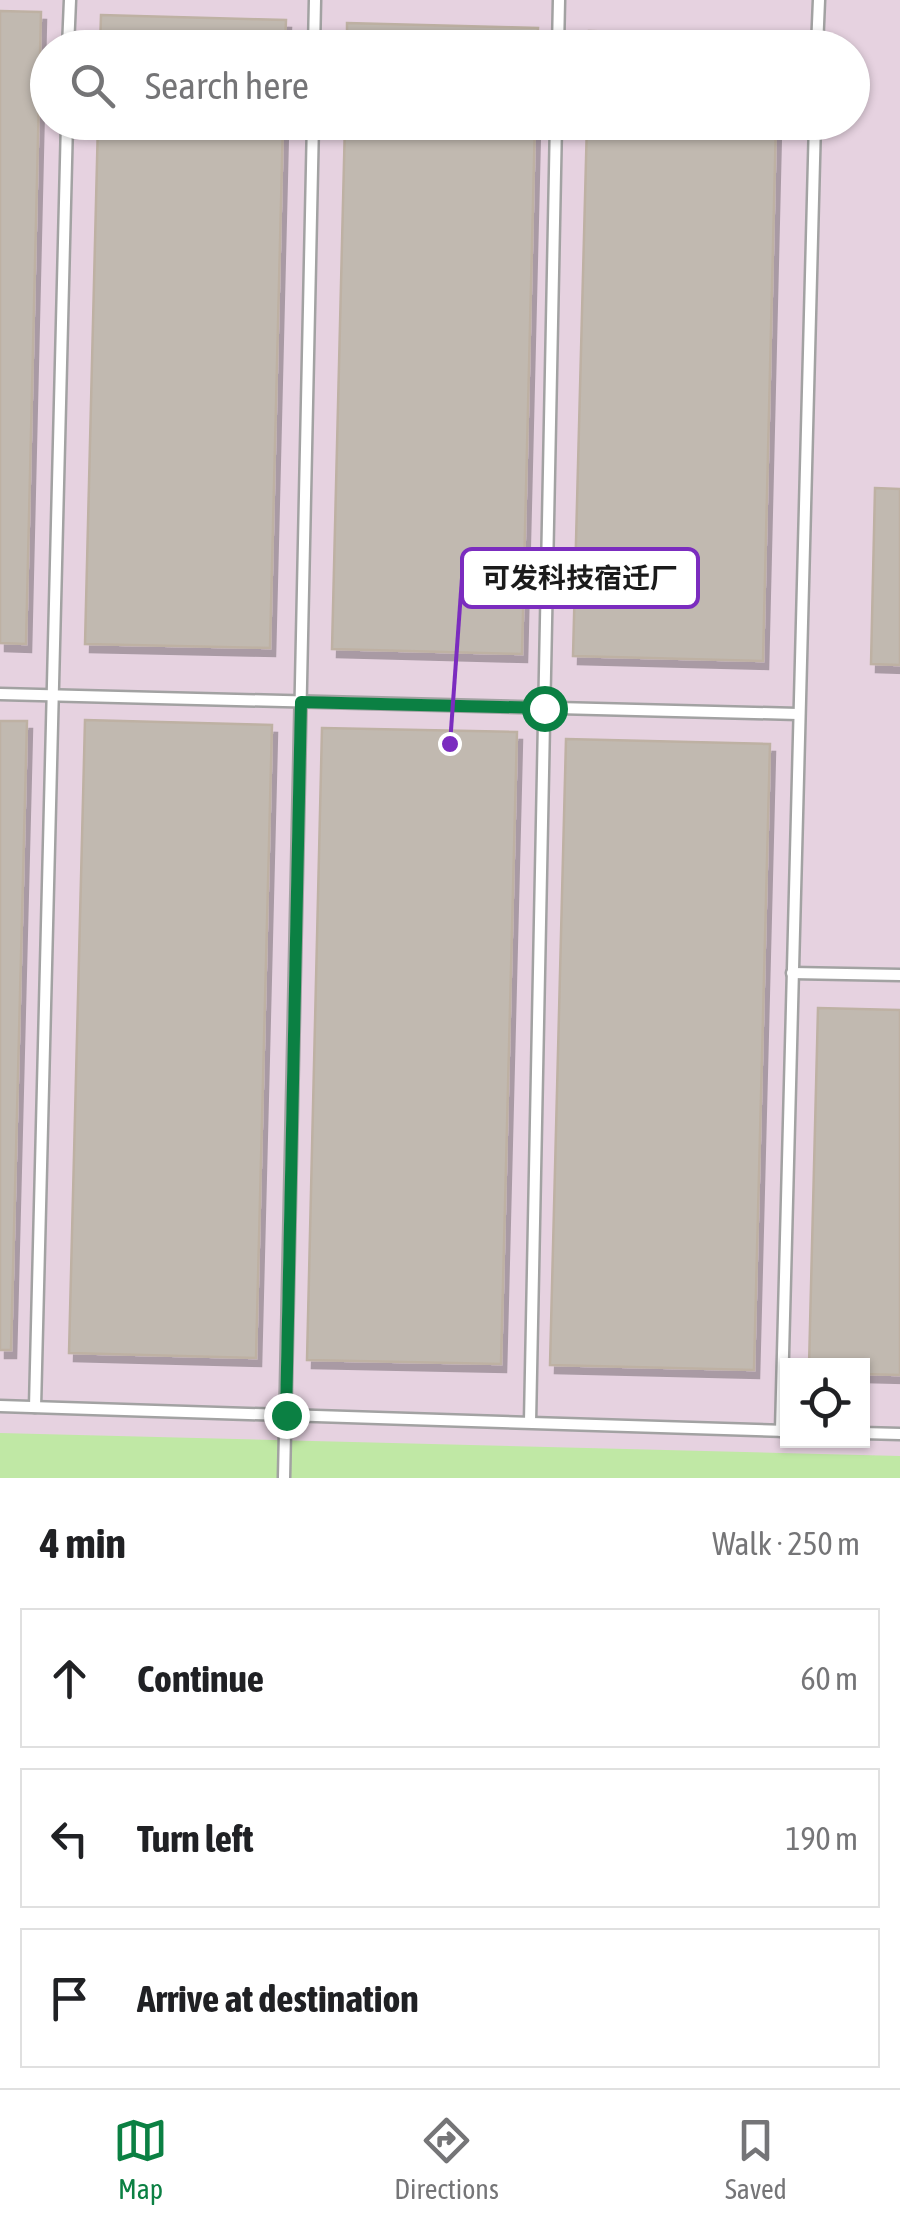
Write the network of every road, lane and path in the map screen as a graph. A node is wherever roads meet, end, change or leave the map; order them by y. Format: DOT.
graph roads {
  1 [pos="70,0"];
  2 [pos="315,0"];
  3 [pos="558,0"];
  4 [pos="819,0"];
  5 [pos="69,30"];
  6 [pos="314,30"];
  7 [pos="558,30"];
  8 [pos="818,30"];
  9 [pos="66,140"];
  10 [pos="313,140"];
  11 [pos="556,140"];
  12 [pos="814,140"];
  13 [pos="0,694"];
  14 [pos="52,695"];
  15 [pos="301,702"];
  16 [pos="544,708"];
  17 [pos="798,714"];
  18 [pos="792,973"];
  19 [pos="900,975"];
  20 [pos="785,1358"];
  21 [pos="0,1406"];
  22 [pos="35,1407"];
  23 [pos="286,1415"];
  24 [pos="530,1422"];
  25 [pos="780,1431"];
  26 [pos="870,1433"];
  27 [pos="900,1434"];
  28 [pos="284,1478"];
  1 -- 5 [label="lane"];
  2 -- 6 [label="lane"];
  3 -- 7 [label="lane"];
  4 -- 8 [label="lane"];
  9 -- 14 [label="lane"];
  10 -- 15 [label="lane"];
  11 -- 16 [label="lane"];
  12 -- 17 [label="lane"];
  13 -- 14 [label="lane"];
  14 -- 15 [label="lane"];
  14 -- 22 [label="lane"];
  15 -- 16 [label="lane"];
  15 -- 23 [label="lane"];
  16 -- 17 [label="lane"];
  16 -- 24 [label="lane"];
  17 -- 18 [label="lane"];
  18 -- 19 [label="lane"];
  18 -- 20 [label="lane"];
  21 -- 22 [label="lane"];
  22 -- 23 [label="lane"];
  23 -- 24 [label="lane"];
  23 -- 28 [label="lane"];
  24 -- 25 [label="lane"];
  26 -- 27 [label="lane"];
}
